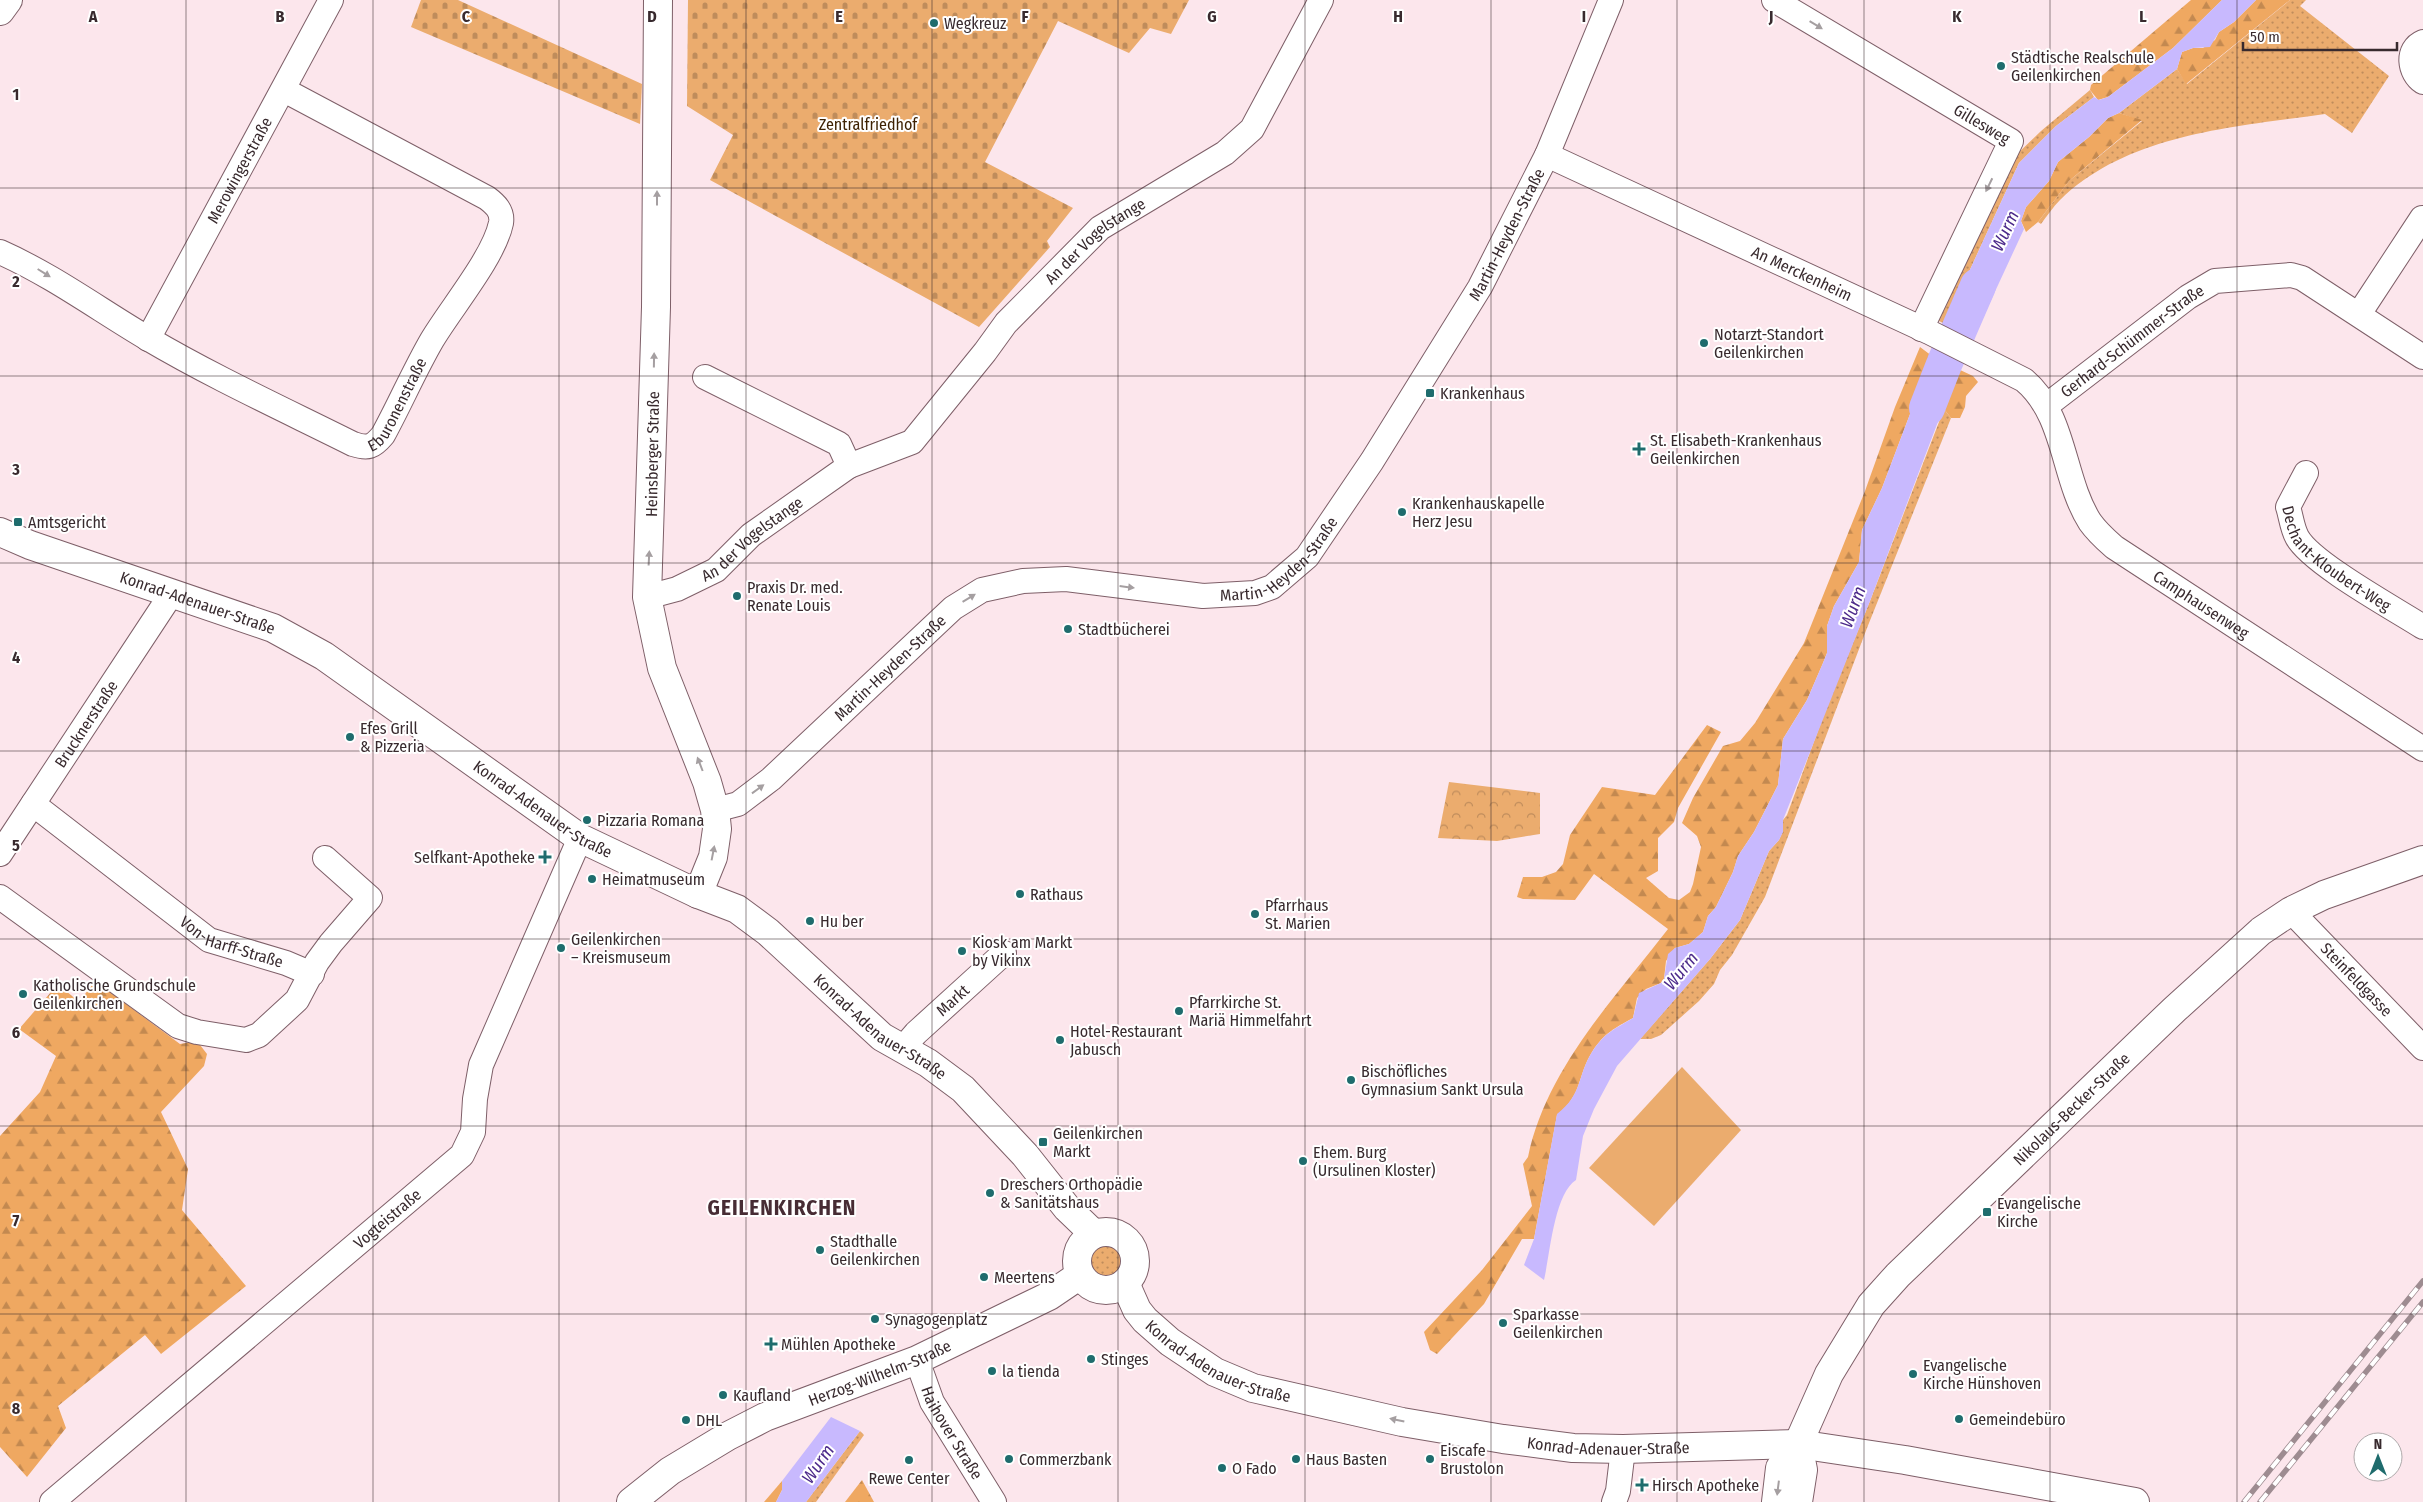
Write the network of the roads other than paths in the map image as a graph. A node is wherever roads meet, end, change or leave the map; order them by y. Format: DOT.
graph roads {
  1 [pos="8,0"];
  2 [pos="331,0"];
  3 [pos="658,0"];
  4 [pos="1321,0"];
  5 [pos="1611,0"];
  6 [pos="1774,0"];
  7 [pos="0,11"];
  8 [pos="2423,42"];
  9 [pos="2423,82"];
  10 [pos="284,90"];
  11 [pos="1548,155"];
  12 [pos="2422,218"];
  13 [pos="0,252"];
  14 [pos="2359,314"];
  15 [pos="1925,330"];
  16 [pos="148,339"];
  17 [pos="2423,357"];
  18 [pos="705,377"];
  19 [pos="2046,406"];
  20 [pos="850,466"];
  21 [pos="2306,473"];
  22 [pos="0,532"];
  23 [pos="172,593"];
  24 [pos="647,597"];
  25 [pos="2423,627"];
  26 [pos="2423,749"];
  27 [pos="33,804"];
  28 [pos="714,810"];
  29 [pos="580,838"];
  30 [pos="0,854"];
  31 [pos="325,858"];
  32 [pos="2423,860"];
  33 [pos="698,894"];
  34 [pos="0,897"];
  35 [pos="2291,911"];
  36 [pos="1004,953"];
  37 [pos="312,974"];
  38 [pos="903,1048"];
  39 [pos="2423,1048"];
  40 [pos="1094,1234"];
  41 [pos="1080,1275"];
  42 [pos="1125,1283"];
  43 [pos="917,1360"];
  44 [pos="1798,1444"];
  45 [pos="1623,1449"];
  46 [pos="52,1502"];
  47 [pos="631,1502"];
  48 [pos="994,1502"];
  49 [pos="1614,1502"];
  50 [pos="1776,1502"];
  51 [pos="1798,1502"];
  52 [pos="2135,1502"];
  1 -- 7 [label="street"];
  2 -- 10 [label="street, Merowingerstraße"];
  24 -- 3 [label="street, Heinsberger Straße, one-way"];
  4 -- 20 [label="street, An der Vogelstange"];
  5 -- 11 [label="street, Martin-Heyden-Straße"];
  6 -- 15 [label="street, Gillesweg, one-way"];
  8 -- 9 [label="street"];
  10 -- 16 [label="street, Merowingerstraße"];
  10 -- 16 [label="street, Eburonenstraße"];
  11 -- 15 [label="street, An Merckenheim"];
  28 -- 11 [label="street, Martin-Heyden-Straße, one-way"];
  12 -- 14 [label="street"];
  13 -- 16 [label="street, Eburonenstraße, one-way"];
  14 -- 17 [label="street, Gerhard-Schümmer-Straße"];
  14 -- 19 [label="street, Gerhard-Schümmer-Straße"];
  15 -- 19 [label="street, An Merckenheim"];
  18 -- 20 [label="street"];
  19 -- 26 [label="street, Camphausenweg"];
  20 -- 24 [label="street, An der Vogelstange"];
  21 -- 25 [label="street, Dechant-Kloubert-Weg"];
  22 -- 23 [label="street, Konrad-Adenauer-Straße"];
  23 -- 27 [label="street, Brucknerstraße"];
  23 -- 29 [label="street, Konrad-Adenauer-Straße"];
  28 -- 24 [label="street, Heinsberger Straße, one-way"];
  27 -- 30 [label="street, Brucknerstraße"];
  27 -- 37 [label="street, Von-Harff-Straße"];
  33 -- 28 [label="street, Heinsberger Straße, one-way"];
  29 -- 33 [label="street, Konrad-Adenauer-Straße"];
  29 -- 46 [label="street, Vogteistraße"];
  31 -- 37 [label="street"];
  32 -- 35 [label="street, Nikolaus-Becker-Straße"];
  33 -- 38 [label="street, Konrad-Adenauer-Straße"];
  34 -- 37 [label="street"];
  35 -- 39 [label="street, Steinfeldgasse"];
  35 -- 44 [label="street, Nikolaus-Becker-Straße"];
  36 -- 38 [label="street, Markt"];
  38 -- 40 [label="street, Konrad-Adenauer-Straße"];
  40 -- 41 [label="street"];
  40 -- 42 [label="street"];
  41 -- 42 [label="street"];
  41 -- 43 [label="street, Herzog-Wilhelm-Straße"];
  45 -- 42 [label="street, Konrad-Adenauer-Straße, one-way"];
  43 -- 47 [label="street, Herzog-Wilhelm-Straße"];
  43 -- 48 [label="street, Haihover Straße"];
  44 -- 45 [label="street, Konrad-Adenauer-Straße"];
  44 -- 50 [label="street, Nikolaus-Becker-Straße, one-way"];
  44 -- 51 [label="street"];
  44 -- 52 [label="street, Konrad-Adenauer-Straße"];
  45 -- 49 [label="street"];
}
